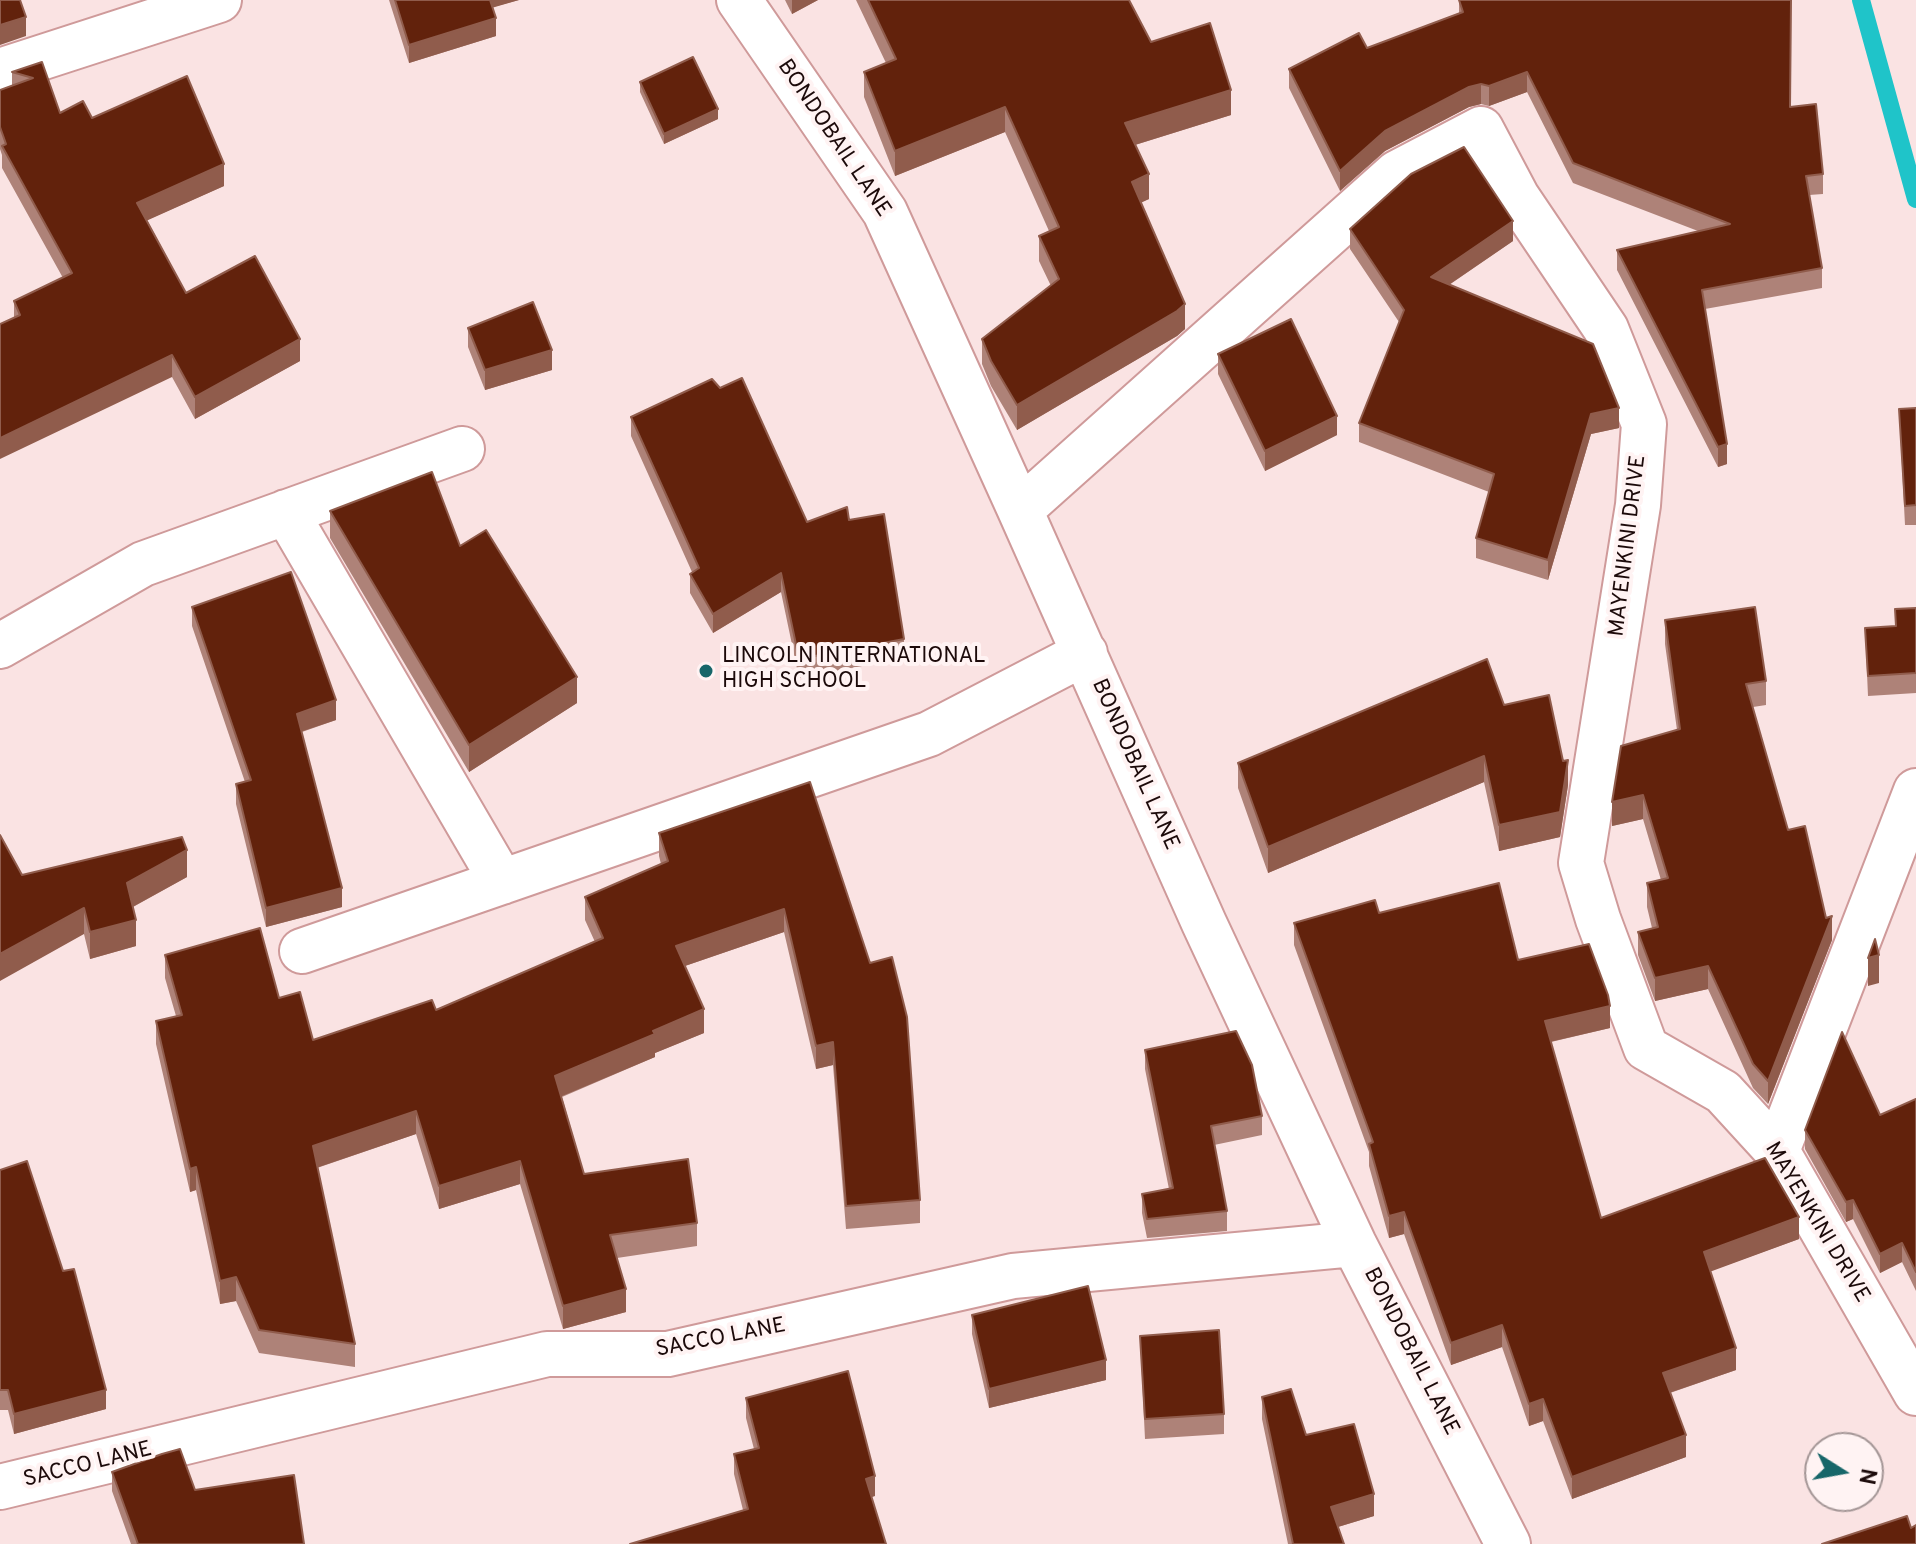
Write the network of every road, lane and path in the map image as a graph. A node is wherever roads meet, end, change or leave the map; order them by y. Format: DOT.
graph roads {
  1 [pos="219,0"];
  2 [pos="739,0"];
  3 [pos="0,71"];
  4 [pos="462,449"];
  5 [pos="1020,510"];
  6 [pos="286,512"];
  7 [pos="0,646"];
  8 [pos="1085,653"];
  9 [pos="1916,791"];
  10 [pos="502,882"];
  11 [pos="302,951"];
  12 [pos="1777,1151"];
  13 [pos="1354,1244"];
  14 [pos="1916,1393"];
  15 [pos="0,1487"];
  16 [pos="1508,1544"];
  1 -- 3 [label="street"];
  2 -- 5 [label="street, BONDOBAIL LANE"];
  4 -- 6 [label="street"];
  5 -- 8 [label="street, BONDOBAIL LANE"];
  5 -- 12 [label="street, MAYENKINI DRIVE"];
  6 -- 7 [label="street"];
  6 -- 10 [label="street"];
  8 -- 10 [label="street"];
  8 -- 13 [label="street, BONDOBAIL LANE"];
  9 -- 12 [label="street"];
  10 -- 11 [label="street"];
  12 -- 14 [label="street, MAYENKINI DRIVE"];
  13 -- 15 [label="street, SACCO LANE"];
  13 -- 16 [label="street, BONDOBAIL LANE"];
}
